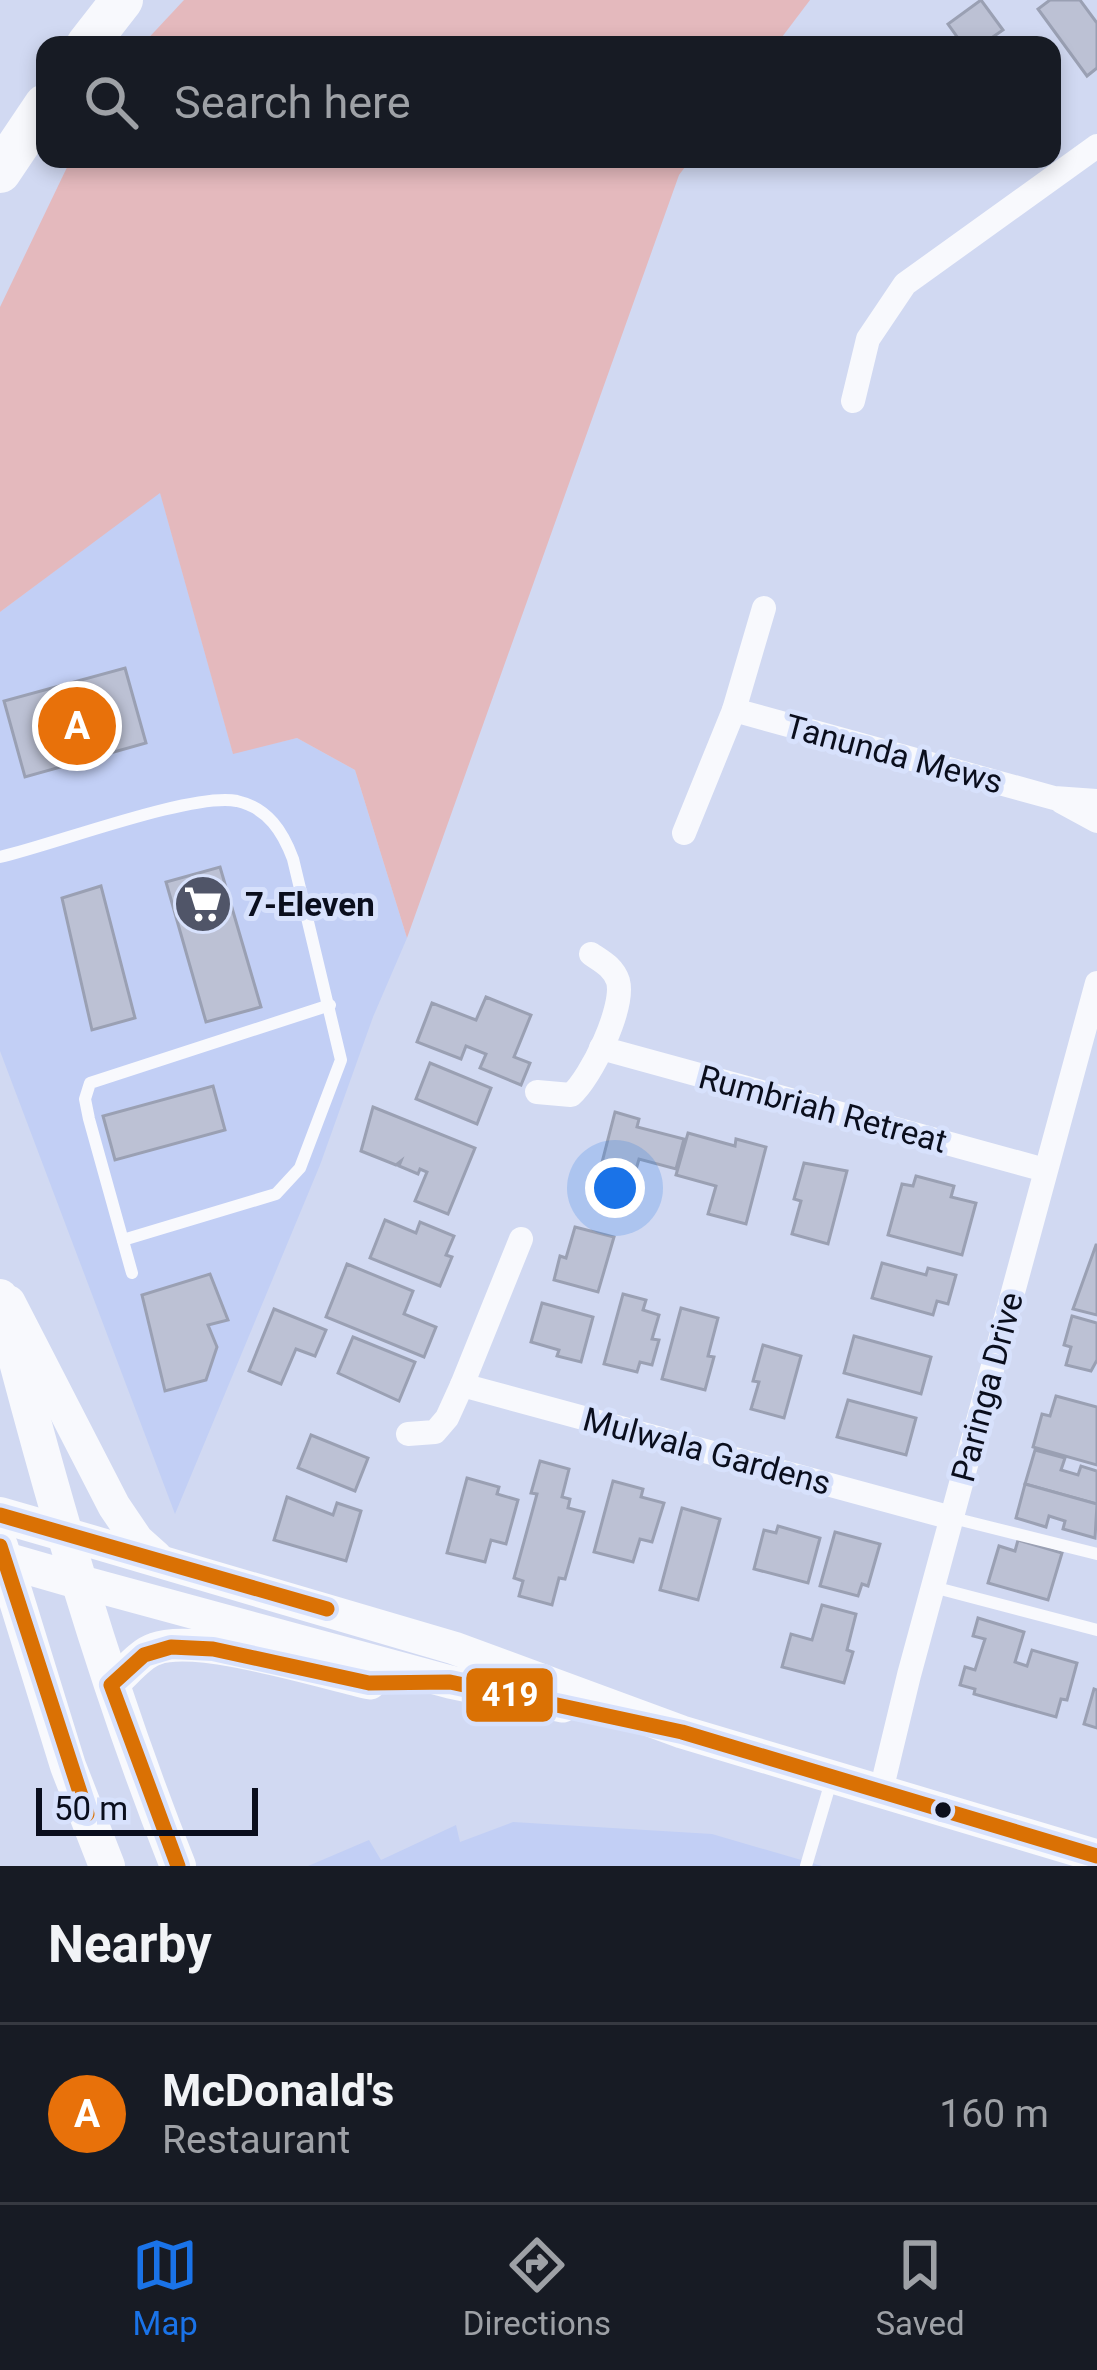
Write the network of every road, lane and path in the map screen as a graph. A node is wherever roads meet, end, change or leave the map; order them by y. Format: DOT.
graph roads {
  1 [pos="122,0"];
  2 [pos="94,36"];
  3 [pos="36,118"];
  4 [pos="1097,146"];
  5 [pos="10,157"];
  6 [pos="0,185"];
  7 [pos="853,401"];
  8 [pos="764,608"];
  9 [pos="734,710"];
  10 [pos="1054,798"];
  11 [pos="1097,801"];
  12 [pos="1097,820"];
  13 [pos="684,832"];
  14 [pos="1,857"];
  15 [pos="591,954"];
  16 [pos="1097,983"];
  17 [pos="330,1005"];
  18 [pos="602,1048"];
  19 [pos="536,1092"];
  20 [pos="1045,1170"];
  21 [pos="521,1239"];
  22 [pos="123,1240"];
  23 [pos="132,1273"];
  24 [pos="0,1284"];
  25 [pos="0,1298"];
  26 [pos="462,1385"];
  27 [pos="408,1434"];
  28 [pos="0,1516"];
  29 [pos="952,1518"];
  30 [pos="66,1534"];
  31 [pos="1097,1554"];
  32 [pos="2,1555"];
  33 [pos="158,1559"];
  34 [pos="78,1581"];
  35 [pos="933,1587"];
  36 [pos="1097,1630"];
  37 [pos="450,1682"];
  38 [pos="111,1684"];
  39 [pos="682,1732"];
  40 [pos="832,1777"];
  41 [pos="881,1791"];
  42 [pos="1097,1856"];
  43 [pos="107,1866"];
  44 [pos="178,1866"];
  45 [pos="806,1866"];
  1 -- 2 [label="highway"];
  3 -- 5 [label="highway"];
  4 -- 7 [label="street"];
  5 -- 6 [label="highway"];
  8 -- 9 [label="street"];
  9 -- 10 [label="street, Tanunda Mews"];
  9 -- 13 [label="street"];
  10 -- 11 [label="street, Tanunda Mews"];
  10 -- 12 [label="street, Tanunda Mews"];
  14 -- 17 [label="lane"];
  15 -- 18 [label="street"];
  16 -- 20 [label="street, Paringa Drive"];
  17 -- 22 [label="lane"];
  17 -- 22 [label="lane"];
  18 -- 19 [label="street"];
  18 -- 20 [label="street, Rumbriah Retreat"];
  20 -- 29 [label="street, Paringa Drive"];
  21 -- 26 [label="street"];
  22 -- 23 [label="lane"];
  24 -- 33 [label="main road"];
  25 -- 30 [label="main road"];
  26 -- 27 [label="street"];
  26 -- 29 [label="street, Mulwala Gardens"];
  28 -- 30 [label="main road"];
  29 -- 31 [label="lane"];
  29 -- 35 [label="street, Paringa Drive"];
  30 -- 33 [label="main road"];
  30 -- 34 [label="main road"];
  32 -- 34 [label="main road"];
  32 -- 43 [label="main road"];
  33 -- 39 [label="main road"];
  34 -- 37 [label="main road"];
  34 -- 38 [label="main road"];
  35 -- 36 [label="lane"];
  35 -- 41 [label="street, Paringa Drive"];
  37 -- 38 [label="main road"];
  37 -- 39 [label="main road"];
  38 -- 44 [label="main road"];
  39 -- 40 [label="main road"];
  40 -- 41 [label="main road"];
  40 -- 45 [label="lane"];
  41 -- 42 [label="main road"];
}
